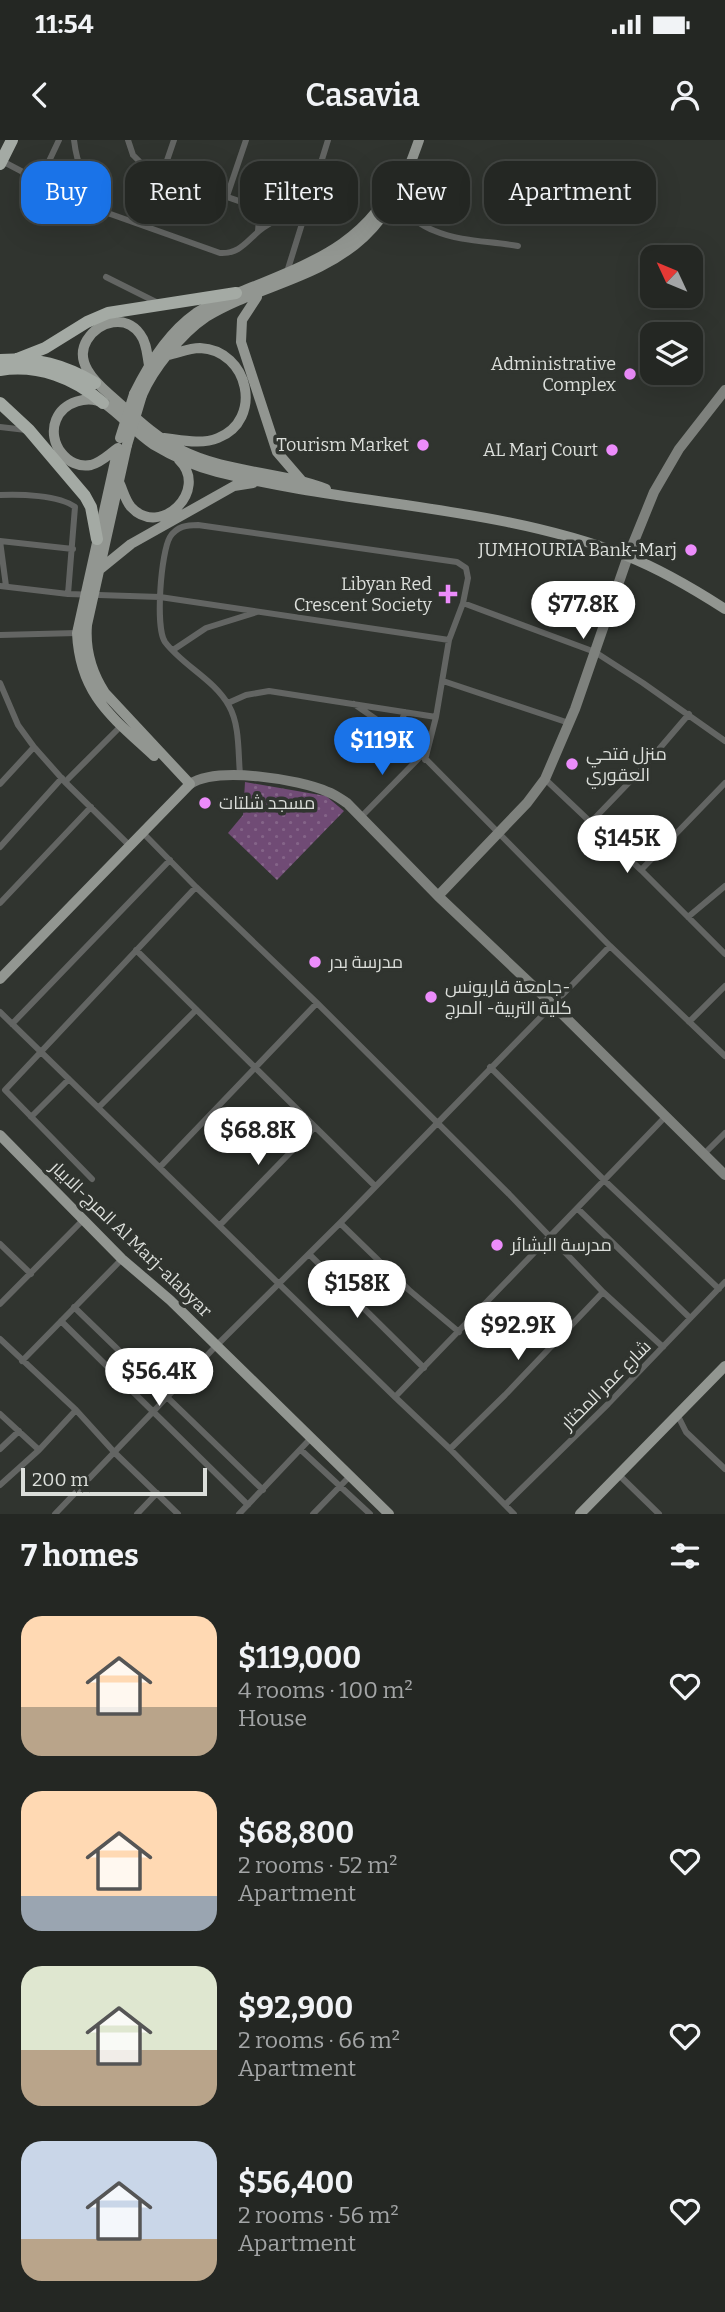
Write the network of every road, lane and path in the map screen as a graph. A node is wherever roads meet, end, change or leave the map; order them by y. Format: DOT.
graph roads {
  1 [pos="12,140"];
  2 [pos="60,140"];
  3 [pos="74,140"];
  4 [pos="128,140"];
  5 [pos="174,140"];
  6 [pos="246,140"];
  7 [pos="328,140"];
  8 [pos="412,140"];
  9 [pos="419,140"];
  10 [pos="49,161"];
  11 [pos="78,161"];
  12 [pos="138,161"];
  13 [pos="167,161"];
  14 [pos="321,161"];
  15 [pos="412,161"];
  16 [pos="1,163"];
  17 [pos="21,171"];
  18 [pos="226,196"];
  19 [pos="240,201"];
  20 [pos="111,214"];
  21 [pos="259,224"];
  22 [pos="271,224"];
  23 [pos="302,224"];
  24 [pos="375,224"];
  25 [pos="422,224"];
  26 [pos="258,231"];
  27 [pos="518,246"];
  28 [pos="287,273"];
  29 [pos="106,277"];
  30 [pos="269,280"];
  31 [pos="236,293"];
  32 [pos="260,294"];
  33 [pos="159,304"];
  34 [pos="0,352"];
  35 [pos="168,355"];
  36 [pos="10,360"];
  37 [pos="149,365"];
  38 [pos="0,370"];
  39 [pos="95,383"];
  40 [pos="725,390"];
  41 [pos="138,394"];
  42 [pos="0,403"];
  43 [pos="103,403"];
  44 [pos="0,427"];
  45 [pos="29,430"];
  46 [pos="160,438"];
  47 [pos="122,444"];
  48 [pos="177,458"];
  49 [pos="119,481"];
  50 [pos="302,481"];
  51 [pos="273,483"];
  52 [pos="0,495"];
  53 [pos="341,495"];
  54 [pos="97,539"];
  55 [pos="0,541"];
  56 [pos="73,549"];
  57 [pos="628,556"];
  58 [pos="99,570"];
  59 [pos="3,586"];
  60 [pos="68,594"];
  61 [pos="89,594"];
  62 [pos="160,597"];
  63 [pos="463,603"];
  64 [pos="725,609"];
  65 [pos="260,611"];
  66 [pos="81,634"];
  67 [pos="0,635"];
  68 [pos="449,640"];
  69 [pos="173,650"];
  70 [pos="595,652"];
  71 [pos="443,681"];
  72 [pos="0,683"];
  73 [pos="228,703"];
  74 [pos="354,704"];
  75 [pos="405,712"];
  76 [pos="689,714"];
  77 [pos="436,717"];
  78 [pos="569,723"];
  79 [pos="121,726"];
  80 [pos="397,732"];
  81 [pos="725,741"];
  82 [pos="34,747"];
  83 [pos="423,758"];
  84 [pos="240,774"];
  85 [pos="545,779"];
  86 [pos="63,780"];
  87 [pos="725,783"];
  88 [pos="0,784"];
  89 [pos="188,786"];
  90 [pos="91,807"];
  91 [pos="361,817"];
  92 [pos="591,822"];
  93 [pos="499,833"];
  94 [pos="144,834"];
  95 [pos="130,846"];
  96 [pos="0,847"];
  97 [pos="170,860"];
  98 [pos="641,870"];
  99 [pos="725,886"];
  100 [pos="197,887"];
  101 [pos="438,896"];
  102 [pos="0,903"];
  103 [pos="688,917"];
  104 [pos="610,946"];
  105 [pos="136,950"];
  106 [pos="725,954"];
  107 [pos="0,979"];
  108 [pos="725,986"];
  109 [pos="317,1003"];
  110 [pos="552,1004"];
  111 [pos="196,1010"];
  112 [pos="0,1012"];
  113 [pos="689,1022"];
  114 [pos="12,1024"];
  115 [pos="40,1052"];
  116 [pos="725,1056"];
  117 [pos="490,1067"];
  118 [pos="255,1068"];
  119 [pos="69,1079"];
  120 [pos="99,1107"];
  121 [pos="666,1116"];
  122 [pos="32,1117"];
  123 [pos="437,1123"];
  124 [pos="315,1127"];
  125 [pos="725,1133"];
  126 [pos="0,1135"];
  127 [pos="704,1154"];
  128 [pos="160,1167"];
  129 [pos="725,1175"];
  130 [pos="92,1179"];
  131 [pos="605,1181"];
  132 [pos="376,1186"];
  133 [pos="578,1209"];
  134 [pos="83,1220"];
  135 [pos="340,1223"];
  136 [pos="220,1225"];
  137 [pos="550,1238"];
  138 [pos="0,1244"];
  139 [pos="309,1254"];
  140 [pos="122,1259"];
  141 [pos="31,1273"];
  142 [pos="725,1282"];
  143 [pos="280,1283"];
  144 [pos="719,1289"];
  145 [pos="603,1292"];
  146 [pos="0,1304"];
  147 [pos="74,1307"];
  148 [pos="690,1318"];
  149 [pos="61,1321"];
  150 [pos="459,1332"];
  151 [pos="0,1339"];
  152 [pos="216,1346"];
  153 [pos="663,1347"];
  154 [pos="22,1361"];
  155 [pos="424,1368"];
  156 [pos="722,1374"];
  157 [pos="395,1397"];
  158 [pos="168,1398"];
  159 [pos="76,1410"];
  160 [pos="154,1412"];
  161 [pos="0,1414"];
  162 [pos="677,1414"];
  163 [pos="19,1431"];
  164 [pos="311,1438"];
  165 [pos="0,1449"];
  166 [pos="450,1449"];
  167 [pos="38,1450"];
  168 [pos="301,1450"];
  169 [pos="115,1453"];
  170 [pos="725,1469"];
  171 [pos="618,1474"];
  172 [pos="350,1476"];
  173 [pos="0,1485"];
  174 [pos="341,1486"];
  175 [pos="263,1490"];
  176 [pos="157,1493"];
  177 [pos="248,1505"];
  178 [pos="505,1505"];
  179 [pos="55,1514"];
  180 [pos="137,1514"];
  181 [pos="178,1514"];
  182 [pos="239,1514"];
  183 [pos="313,1514"];
  184 [pos="370,1514"];
  185 [pos="389,1514"];
  186 [pos="514,1514"];
  187 [pos="580,1514"];
  188 [pos="659,1514"];
  1 -- 16 [label="highway"];
  2 -- 10 [label="street"];
  3 -- 11 [label="street"];
  4 -- 12 [label="street"];
  5 -- 13 [label="street"];
  6 -- 18 [label="street"];
  7 -- 14 [label="street"];
  8 -- 28 [label="main road"];
  9 -- 15 [label="main road"];
  16 -- 17 [label="street"];
  18 -- 19 [label="street"];
  20 -- 26 [label="street"];
  21 -- 26 [label="street"];
  22 -- 26 [label="street"];
  23 -- 28 [label="street"];
  24 -- 32 [label="main road"];
  25 -- 27 [label="street"];
  28 -- 30 [label="main road"];
  29 -- 33 [label="street"];
  30 -- 31 [label="main road"];
  30 -- 32 [label="main road"];
  31 -- 33 [label="highway"];
  31 -- 37 [label="main road"];
  32 -- 35 [label="main road"];
  32 -- 50 [label="main road"];
  33 -- 36 [label="highway"];
  34 -- 36 [label="highway"];
  35 -- 41 [label="main road"];
  35 -- 46 [label="main road"];
  36 -- 39 [label="highway"];
  37 -- 39 [label="main road"];
  37 -- 41 [label="main road"];
  38 -- 43 [label="highway"];
  39 -- 46 [label="main road"];
  40 -- 57 [label="street"];
  41 -- 47 [label="main road, bridge"];
  42 -- 45 [label="highway"];
  43 -- 47 [label="main road"];
  43 -- 48 [label="main road"];
  44 -- 45 [label="street"];
  45 -- 54 [label="highway"];
  46 -- 50 [label="main road"];
  47 -- 49 [label="main road"];
  47 -- 54 [label="main road"];
  48 -- 49 [label="main road"];
  48 -- 51 [label="main road"];
  49 -- 58 [label="main road"];
  50 -- 53 [label="main road"];
  51 -- 53 [label="main road"];
  51 -- 58 [label="main road"];
  52 -- 56 [label="street"];
  53 -- 57 [label="main road"];
  54 -- 61 [label="main road"];
  55 -- 56 [label="street"];
  55 -- 59 [label="street"];
  56 -- 60 [label="street"];
  57 -- 64 [label="main road"];
  57 -- 70 [label="street"];
  58 -- 61 [label="main road"];
  59 -- 60 [label="street"];
  60 -- 61 [label="street"];
  61 -- 62 [label="street"];
  61 -- 66 [label="main road"];
  62 -- 63 [label="street"];
  62 -- 65 [label="street"];
  62 -- 69 [label="street"];
  63 -- 68 [label="street"];
  63 -- 70 [label="street"];
  65 -- 68 [label="street"];
  65 -- 69 [label="street"];
  66 -- 67 [label="street"];
  66 -- 79 [label="main road"];
  66 -- 89 [label="main road"];
  68 -- 71 [label="street"];
  69 -- 73 [label="street"];
  70 -- 76 [label="street"];
  70 -- 78 [label="street"];
  71 -- 77 [label="street"];
  71 -- 78 [label="street"];
  72 -- 82 [label="street"];
  73 -- 74 [label="street"];
  73 -- 84 [label="street"];
  74 -- 75 [label="street"];
  74 -- 80 [label="street"];
  75 -- 77 [label="street"];
  75 -- 80 [label="street"];
  76 -- 81 [label="street"];
  76 -- 92 [label="street"];
  77 -- 83 [label="street"];
  78 -- 85 [label="street"];
  79 -- 86 [label="street"];
  79 -- 89 [label="main road"];
  80 -- 83 [label="street"];
  82 -- 86 [label="street"];
  82 -- 88 [label="street"];
  83 -- 91 [label="street"];
  83 -- 93 [label="street"];
  84 -- 89 [label="street"];
  84 -- 91 [label="street"];
  85 -- 92 [label="street"];
  85 -- 93 [label="street"];
  86 -- 90 [label="street"];
  86 -- 96 [label="street"];
  87 -- 98 [label="street"];
  89 -- 94 [label="main road"];
  90 -- 95 [label="street"];
  90 -- 102 [label="street"];
  91 -- 101 [label="street"];
  92 -- 98 [label="street"];
  93 -- 101 [label="street"];
  93 -- 104 [label="street"];
  94 -- 95 [label="main road"];
  94 -- 97 [label="street"];
  95 -- 107 [label="main road"];
  97 -- 100 [label="street"];
  97 -- 114 [label="street"];
  98 -- 103 [label="street"];
  99 -- 103 [label="street"];
  100 -- 105 [label="street"];
  100 -- 109 [label="street"];
  101 -- 110 [label="street"];
  103 -- 106 [label="street"];
  104 -- 110 [label="street"];
  104 -- 113 [label="street"];
  105 -- 111 [label="street"];
  105 -- 115 [label="street"];
  108 -- 113 [label="street"];
  109 -- 118 [label="street"];
  109 -- 123 [label="street"];
  110 -- 117 [label="street"];
  110 -- 121 [label="street"];
  111 -- 118 [label="street"];
  111 -- 120 [label="street"];
  112 -- 114 [label="street"];
  113 -- 116 [label="street"];
  114 -- 115 [label="street"];
  115 -- 119 [label="street"];
  115 -- 122 [label="street"];
  117 -- 123 [label="street"];
  117 -- 131 [label="street"];
  118 -- 124 [label="street"];
  118 -- 128 [label="street"];
  119 -- 120 [label="street"];
  119 -- 122 [label="street"];
  120 -- 128 [label="street"];
  121 -- 127 [label="street"];
  121 -- 131 [label="street"];
  122 -- 130 [label="street"];
  123 -- 132 [label="street"];
  123 -- 137 [label="street"];
  124 -- 132 [label="street"];
  124 -- 136 [label="street"];
  125 -- 127 [label="street"];
  126 -- 134 [label="main road, المرج-الابيار Al Marj-alabyar"];
  127 -- 129 [label="street"];
  128 -- 136 [label="street"];
  131 -- 133 [label="street"];
  131 -- 144 [label="street"];
  132 -- 135 [label="street"];
  133 -- 137 [label="street"];
  133 -- 148 [label="street"];
  134 -- 140 [label="main road, المرج-الابيار Al Marj-alabyar"];
  134 -- 141 [label="street"];
  135 -- 139 [label="street"];
  135 -- 150 [label="street"];
  136 -- 143 [label="street"];
  137 -- 145 [label="street"];
  137 -- 150 [label="street"];
  138 -- 141 [label="street"];
  139 -- 143 [label="street"];
  139 -- 155 [label="street"];
  140 -- 147 [label="street"];
  140 -- 152 [label="main road, المرج-الابيار Al Marj-alabyar"];
  141 -- 146 [label="street"];
  142 -- 144 [label="street, شارع عمر المختار"];
  143 -- 152 [label="street"];
  143 -- 157 [label="street"];
  144 -- 148 [label="street, شارع عمر المختار"];
  145 -- 153 [label="street"];
  145 -- 166 [label="street"];
  147 -- 149 [label="street"];
  147 -- 158 [label="street"];
  148 -- 153 [label="street, شارع عمر المختار"];
  149 -- 154 [label="street"];
  149 -- 160 [label="street"];
  150 -- 155 [label="street"];
  151 -- 154 [label="street"];
  152 -- 158 [label="street"];
  152 -- 164 [label="main road, المرج-الابيار Al Marj-alabyar"];
  153 -- 178 [label="street, شارع عمر المختار"];
  154 -- 159 [label="street"];
  155 -- 157 [label="street"];
  156 -- 162 [label="main road"];
  157 -- 166 [label="street"];
  158 -- 160 [label="street"];
  158 -- 175 [label="street"];
  159 -- 167 [label="street"];
  159 -- 169 [label="street"];
  160 -- 169 [label="street"];
  160 -- 177 [label="street"];
  161 -- 163 [label="street"];
  162 -- 170 [label="street"];
  162 -- 171 [label="main road"];
  163 -- 165 [label="street"];
  163 -- 167 [label="street"];
  164 -- 168 [label="street"];
  164 -- 172 [label="main road, المرج-الابيار Al Marj-alabyar"];
  166 -- 178 [label="street"];
  167 -- 173 [label="street"];
  168 -- 174 [label="street"];
  168 -- 175 [label="street"];
  169 -- 176 [label="street"];
  169 -- 179 [label="street"];
  171 -- 187 [label="main road"];
  171 -- 188 [label="street"];
  172 -- 174 [label="street"];
  172 -- 185 [label="main road, المرج-الابيار Al Marj-alabyar"];
  174 -- 183 [label="street"];
  174 -- 184 [label="street"];
  175 -- 177 [label="street"];
  176 -- 180 [label="street"];
  176 -- 181 [label="street"];
  177 -- 182 [label="street"];
  178 -- 186 [label="street"];
}
